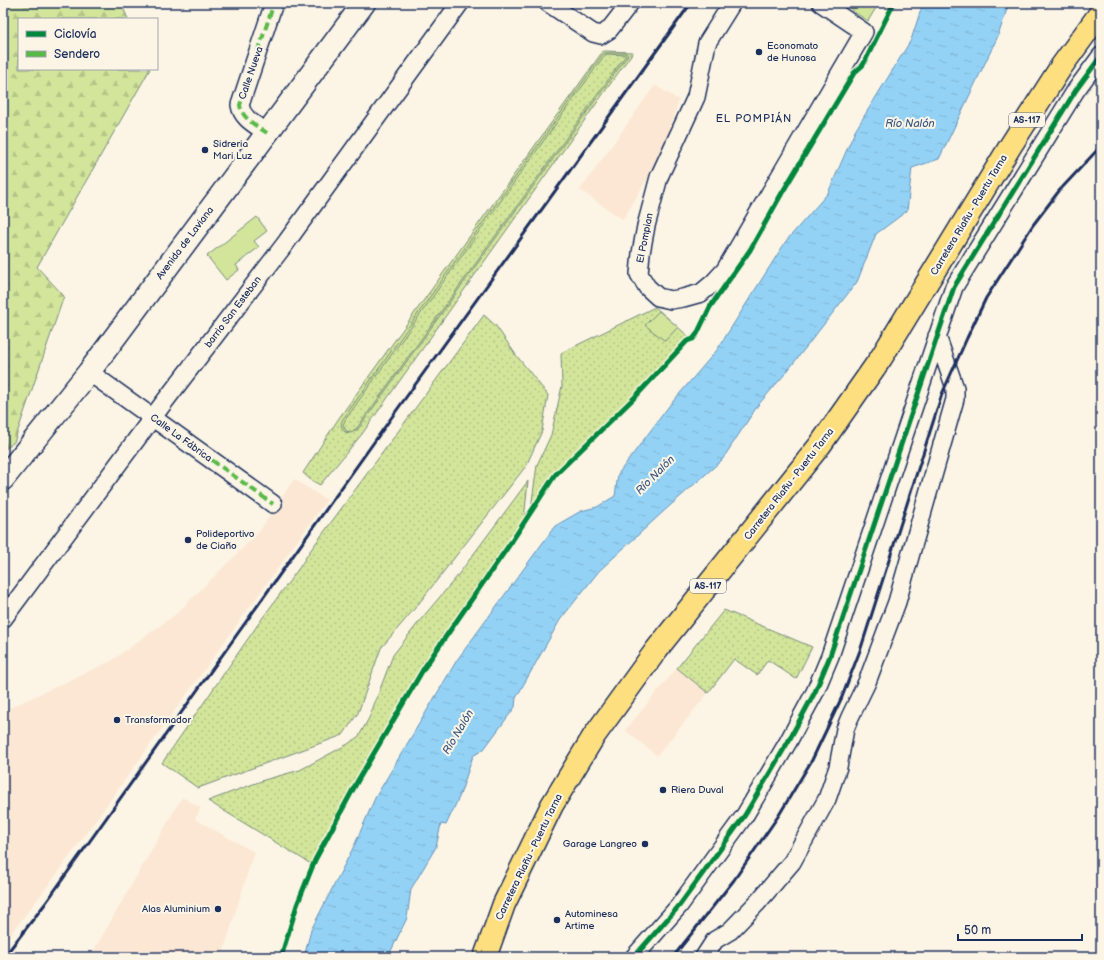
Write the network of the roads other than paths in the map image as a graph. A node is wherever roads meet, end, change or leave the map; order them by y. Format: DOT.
graph roads {
  1 [pos="274,3"];
  2 [pos="364,3"];
  3 [pos="460,3"];
  4 [pos="548,3"];
  5 [pos="630,3"];
  6 [pos="732,3"];
  7 [pos="822,3"];
  8 [pos="1101,12"];
  9 [pos="1101,56"];
  10 [pos="266,133"];
  11 [pos="937,336"];
  12 [pos="89,372"];
  13 [pos="153,418"];
  14 [pos="3,479"];
  15 [pos="273,504"];
  16 [pos="3,620"];
  17 [pos="485,957"];
  18 [pos="634,957"];
  19 [pos="704,957"];
  1 -- 10 [label="street, Calle Nueva"];
  2 -- 10 [label="street, Avenida de Laviana"];
  3 -- 13 [label="street, barrio San Esteban"];
  4 -- 5 [label="street"];
  6 -- 7 [label="street, El Pompian"];
  8 -- 17 [label="main road, Carretera Riañu - Puertu Tarna / AS-117"];
  9 -- 11 [label="street"];
  10 -- 12 [label="street, Avenida de Laviana"];
  11 -- 18 [label="street"];
  11 -- 19 [label="street"];
  12 -- 13 [label="street, Calle La Fábrica"];
  12 -- 14 [label="street, Avenida de Laviana"];
  13 -- 15 [label="street, Calle La Fábrica"];
  13 -- 16 [label="street, barrio San Esteban"];
}
